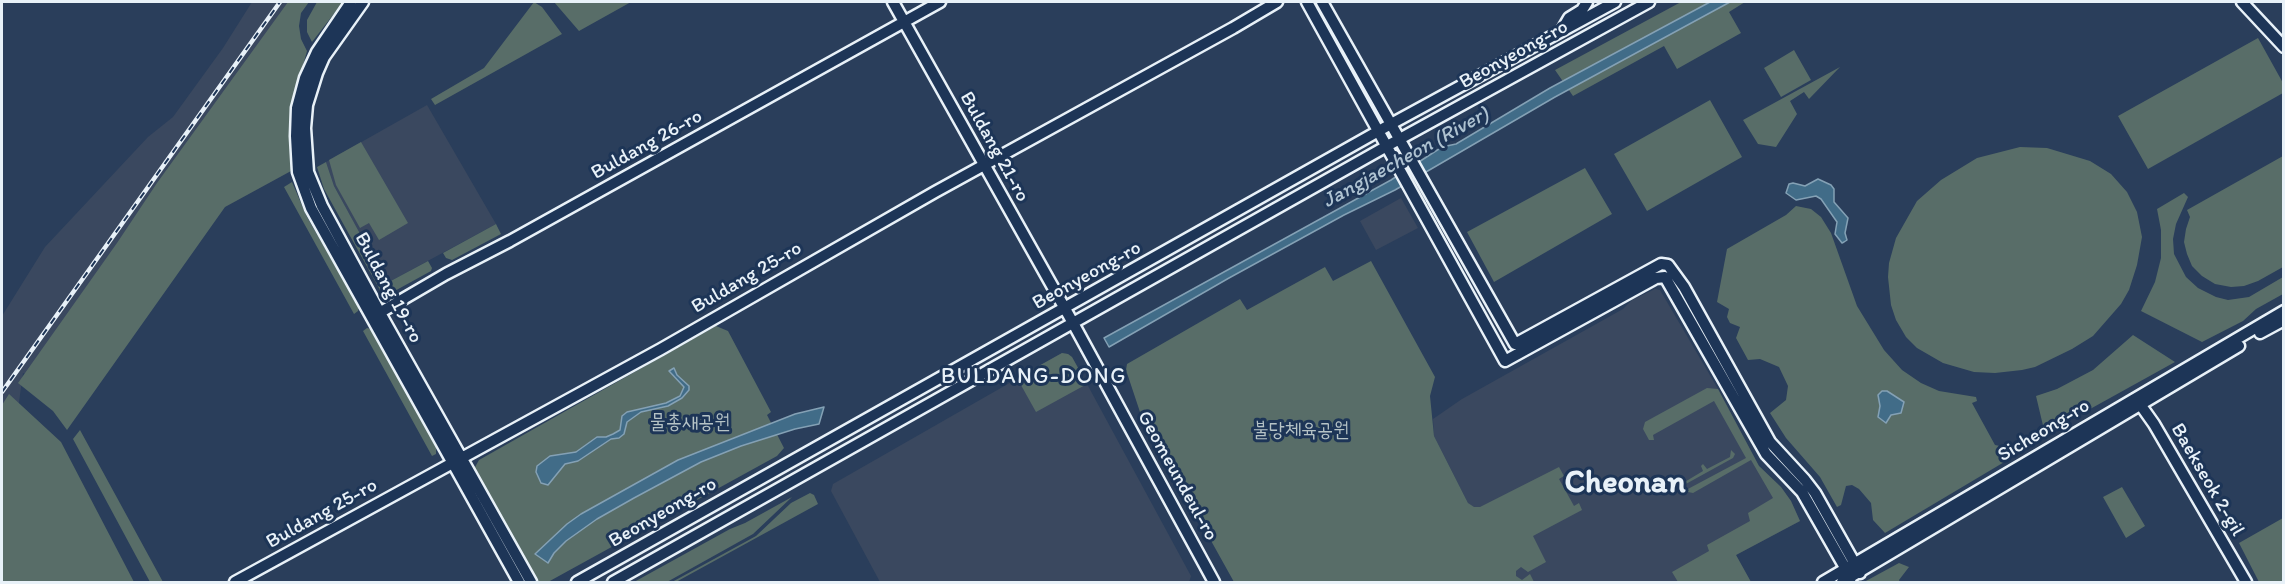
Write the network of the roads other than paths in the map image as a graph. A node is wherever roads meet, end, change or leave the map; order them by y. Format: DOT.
graph roads {
  1 [pos="351,2"];
  2 [pos="363,2"];
  3 [pos="893,2"];
  4 [pos="940,2"];
  5 [pos="1278,2"];
  6 [pos="1295,2"];
  7 [pos="1307,2"];
  8 [pos="1322,2"];
  9 [pos="1328,2"];
  10 [pos="1587,2"];
  11 [pos="1615,2"];
  12 [pos="1649,2"];
  13 [pos="2242,2"];
  14 [pos="1330,15"];
  15 [pos="904,21"];
  16 [pos="1318,22"];
  17 [pos="1561,31"];
  18 [pos="2283,47"];
  19 [pos="1391,124"];
  20 [pos="1379,131"];
  21 [pos="1400,139"];
  22 [pos="1387,146"];
  23 [pos="983,164"];
  24 [pos="1457,273"];
  25 [pos="1484,289"];
  26 [pos="1470,297"];
  27 [pos="1495,308"];
  28 [pos="1065,309"];
  29 [pos="2283,311"];
  30 [pos="376,315"];
  31 [pos="2283,320"];
  32 [pos="1073,323"];
  33 [pos="2138,401"];
  34 [pos="457,461"];
  35 [pos="1851,573"];
  36 [pos="235,582"];
  37 [pos="519,582"];
  38 [pos="531,582"];
  39 [pos="577,582"];
  40 [pos="613,582"];
  41 [pos="1214,582"];
  42 [pos="1823,582"];
  43 [pos="2246,582"];
  1 -- 30 [label="street, Buldang 19-ro"];
  2 -- 30 [label="street, Buldang 19-ro"];
  3 -- 15 [label="street, Buldang 21-ro"];
  4 -- 15 [label="street, Buldang 26-ro"];
  5 -- 23 [label="street, Buldang 25-ro"];
  6 -- 16 [label="street"];
  7 -- 16 [label="street"];
  8 -- 14 [label="street"];
  9 -- 14 [label="street"];
  10 -- 17 [label="street"];
  11 -- 17 [label="street, Beonyeong-ro"];
  12 -- 21 [label="street, Beonyeong-ro"];
  13 -- 18 [label="street"];
  14 -- 19 [label="street"];
  15 -- 23 [label="street, Buldang 21-ro"];
  15 -- 30 [label="street, Buldang 26-ro"];
  16 -- 20 [label="street"];
  17 -- 19 [label="street, Beonyeong-ro"];
  19 -- 20 [label="street, Beonyeong-ro"];
  19 -- 21 [label="street"];
  20 -- 22 [label="street"];
  20 -- 28 [label="street, Beonyeong-ro"];
  21 -- 22 [label="street, Beonyeong-ro"];
  21 -- 25 [label="street"];
  22 -- 24 [label="street"];
  22 -- 32 [label="street, Beonyeong-ro"];
  23 -- 28 [label="street, Buldang 21-ro"];
  23 -- 34 [label="street, Buldang 25-ro"];
  24 -- 25 [label="street"];
  24 -- 26 [label="street"];
  25 -- 27 [label="street"];
  26 -- 27 [label="street"];
  26 -- 35 [label="street"];
  27 -- 35 [label="street"];
  28 -- 32 [label="street, Buldang 21-ro"];
  28 -- 39 [label="street, Beonyeong-ro"];
  29 -- 33 [label="street, Sicheong-ro"];
  30 -- 34 [label="street, Buldang 19-ro"];
  31 -- 33 [label="street, Sicheong-ro"];
  32 -- 40 [label="street, Beonyeong-ro"];
  32 -- 41 [label="street, Geomeundeul-ro"];
  33 -- 35 [label="street, Sicheong-ro"];
  33 -- 43 [label="street, Baekseok 2-gil"];
  34 -- 36 [label="street, Buldang 25-ro"];
  34 -- 37 [label="street, Buldang 19-ro"];
  34 -- 38 [label="street, Buldang 19-ro"];
  35 -- 42 [label="street, Sicheong-ro"];
}
